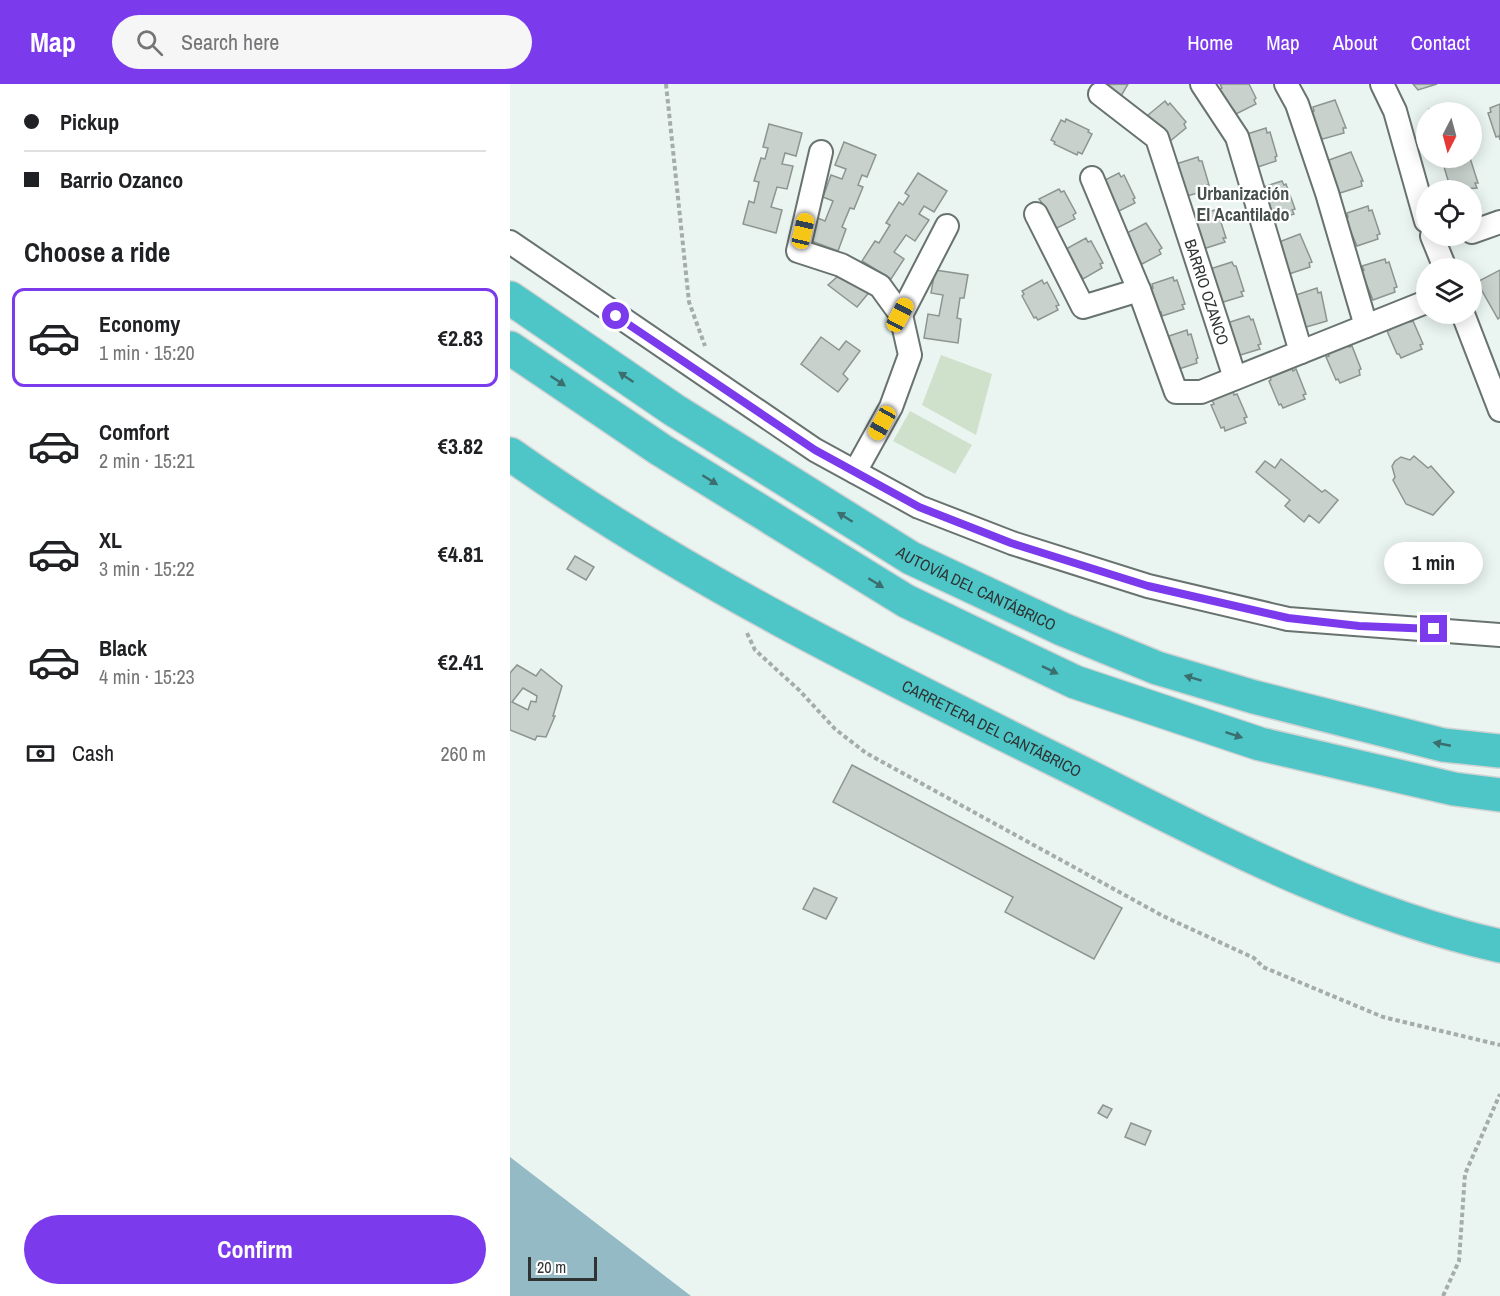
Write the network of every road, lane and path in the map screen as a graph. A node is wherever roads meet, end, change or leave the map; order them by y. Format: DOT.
graph roads {
  1 [pos="666,84"];
  2 [pos="1202,84"];
  3 [pos="1286,84"];
  4 [pos="1382,84"];
  5 [pos="1100,94"];
  6 [pos="821,152"];
  7 [pos="1092,178"];
  8 [pos="1416,186"];
  9 [pos="1036,214"];
  10 [pos="1499,225"];
  11 [pos="947,226"];
  12 [pos="1482,229"];
  13 [pos="510,242"];
  14 [pos="1139,290"];
  15 [pos="510,298"];
  16 [pos="1416,306"];
  17 [pos="900,315"];
  18 [pos="1467,324"];
  19 [pos="1366,326"];
  20 [pos="510,348"];
  21 [pos="1301,352"];
  22 [pos="1235,378"];
  23 [pos="719,385"];
  24 [pos="1500,410"];
  25 [pos="510,454"];
  26 [pos="855,472"];
  27 [pos="746,631"];
  28 [pos="1500,634"];
  29 [pos="1500,751"];
  30 [pos="1500,795"];
  31 [pos="1500,946"];
  32 [pos="1500,1045"];
  33 [pos="1500,1094"];
  34 [pos="1443,1296"];
  1 -- 23 [label="path"];
  2 -- 21 [label="street"];
  3 -- 19 [label="street"];
  4 -- 8 [label="street"];
  5 -- 22 [label="street, BARRIO OZANCO"];
  6 -- 17 [label="street"];
  7 -- 14 [label="street"];
  9 -- 14 [label="street"];
  10 -- 12 [label="street"];
  11 -- 17 [label="street"];
  13 -- 23 [label="street"];
  14 -- 22 [label="street"];
  29 -- 15 [label="highway, AUTOVÍA DEL CANTÁBRICO, one-way"];
  16 -- 19 [label="street"];
  17 -- 26 [label="street"];
  18 -- 24 [label="street"];
  19 -- 21 [label="street"];
  20 -- 30 [label="highway, one-way"];
  21 -- 22 [label="street"];
  23 -- 26 [label="street"];
  25 -- 31 [label="highway, CARRETERA DEL CANTÁBRICO"];
  26 -- 28 [label="street"];
  27 -- 32 [label="path"];
  33 -- 34 [label="path"];
}
